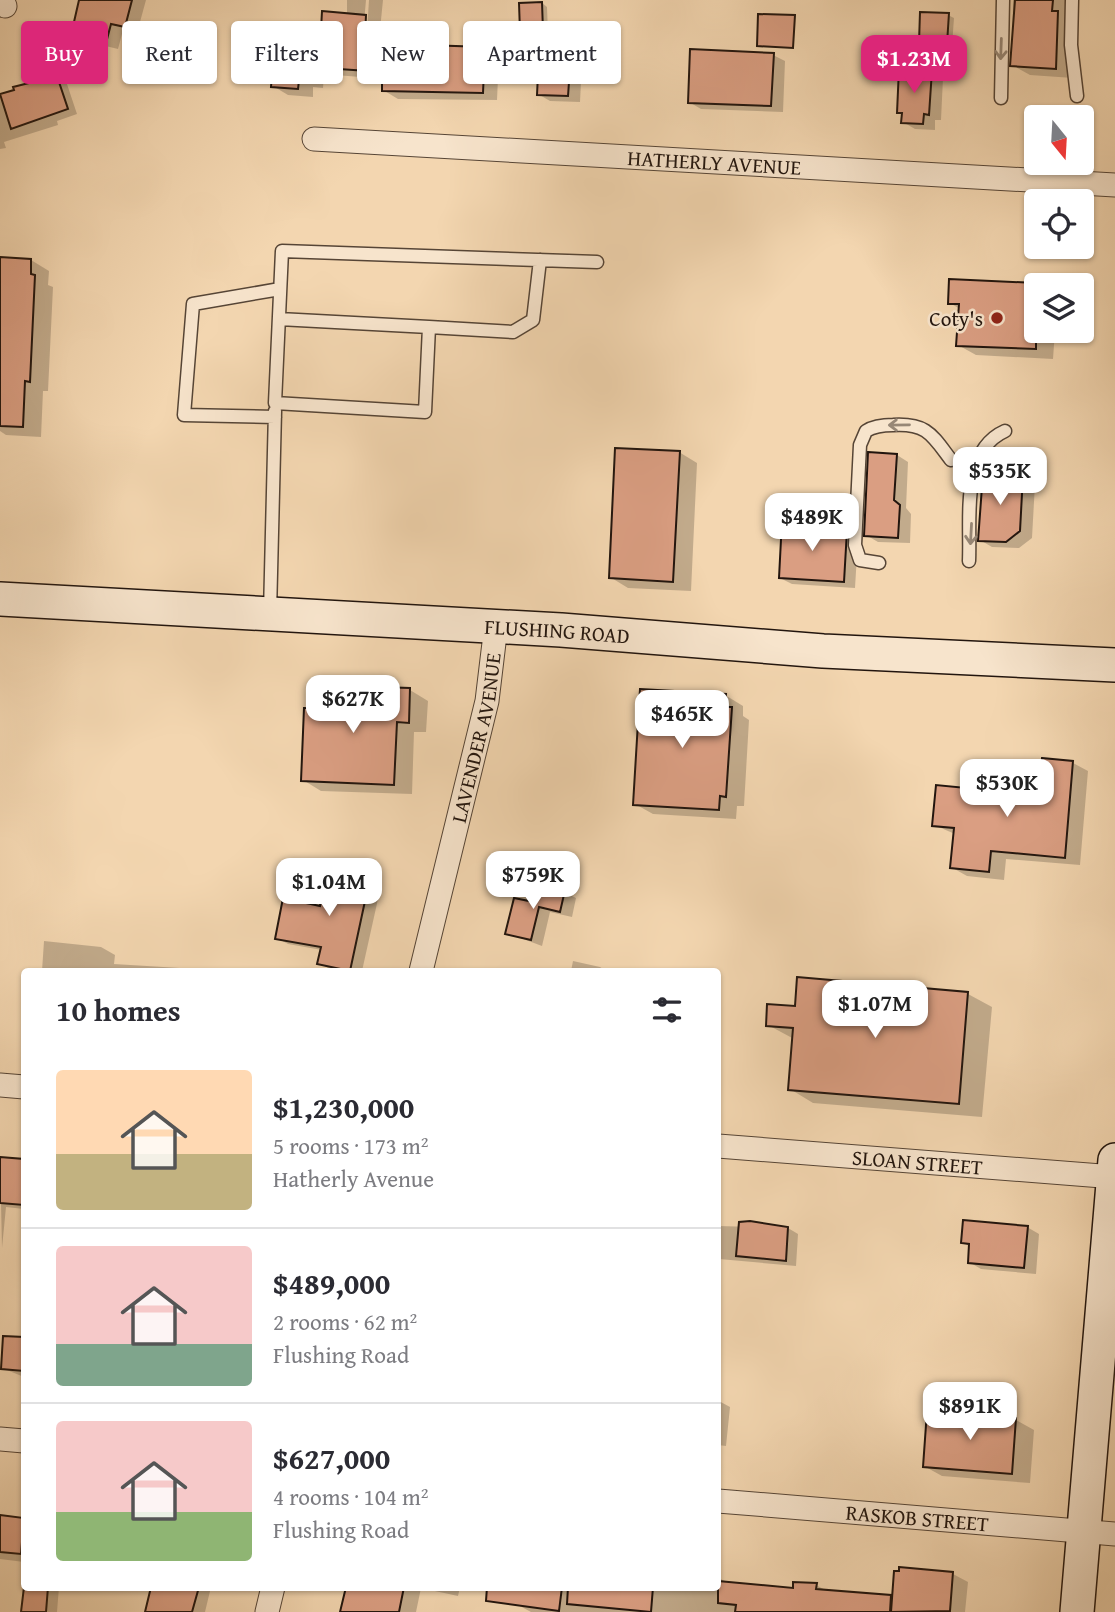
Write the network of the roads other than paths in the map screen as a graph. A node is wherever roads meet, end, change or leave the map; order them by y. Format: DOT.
graph roads {
  1 [pos="1003,0"];
  2 [pos="1072,0"];
  3 [pos="1077,96"];
  4 [pos="1001,98"];
  5 [pos="314,139"];
  6 [pos="1115,185"];
  7 [pos="540,260"];
  8 [pos="597,262"];
  9 [pos="280,289"];
  10 [pos="279,318"];
  11 [pos="429,327"];
  12 [pos="275,403"];
  13 [pos="275,417"];
  14 [pos="1005,430"];
  15 [pos="951,460"];
  16 [pos="969,561"];
  17 [pos="879,563"];
  18 [pos="0,599"];
  19 [pos="270,614"];
  20 [pos="496,626"];
  21 [pos="1115,665"];
  22 [pos="422,968"];
  23 [pos="0,1084"];
  24 [pos="21,1087"];
  25 [pos="721,1146"];
  26 [pos="1114,1171"];
  27 [pos="0,1439"];
  28 [pos="21,1441"];
  29 [pos="721,1501"];
  30 [pos="1100,1532"];
  31 [pos="272,1591"];
  32 [pos="267,1612"];
  33 [pos="1077,1612"];
  1 -- 4 [label="lane, one-way"];
  2 -- 3 [label="lane"];
  5 -- 6 [label="street, HATHERLY AVENUE"];
  7 -- 8 [label="lane"];
  7 -- 9 [label="lane"];
  7 -- 11 [label="lane"];
  9 -- 10 [label="lane"];
  9 -- 13 [label="lane"];
  10 -- 11 [label="lane"];
  10 -- 12 [label="lane"];
  11 -- 12 [label="lane"];
  12 -- 13 [label="lane"];
  13 -- 19 [label="lane"];
  14 -- 16 [label="lane, one-way"];
  15 -- 17 [label="lane, one-way"];
  18 -- 19 [label="main road, FLUSHING ROAD"];
  19 -- 20 [label="main road, FLUSHING ROAD"];
  20 -- 21 [label="main road, FLUSHING ROAD"];
  20 -- 22 [label="street, LAVENDER AVENUE"];
  23 -- 24 [label="street"];
  25 -- 26 [label="street, SLOAN STREET"];
  26 -- 30 [label="main road"];
  27 -- 28 [label="street"];
  29 -- 30 [label="street, RASKOB STREET"];
  30 -- 33 [label="main road"];
  31 -- 32 [label="street"];
}
